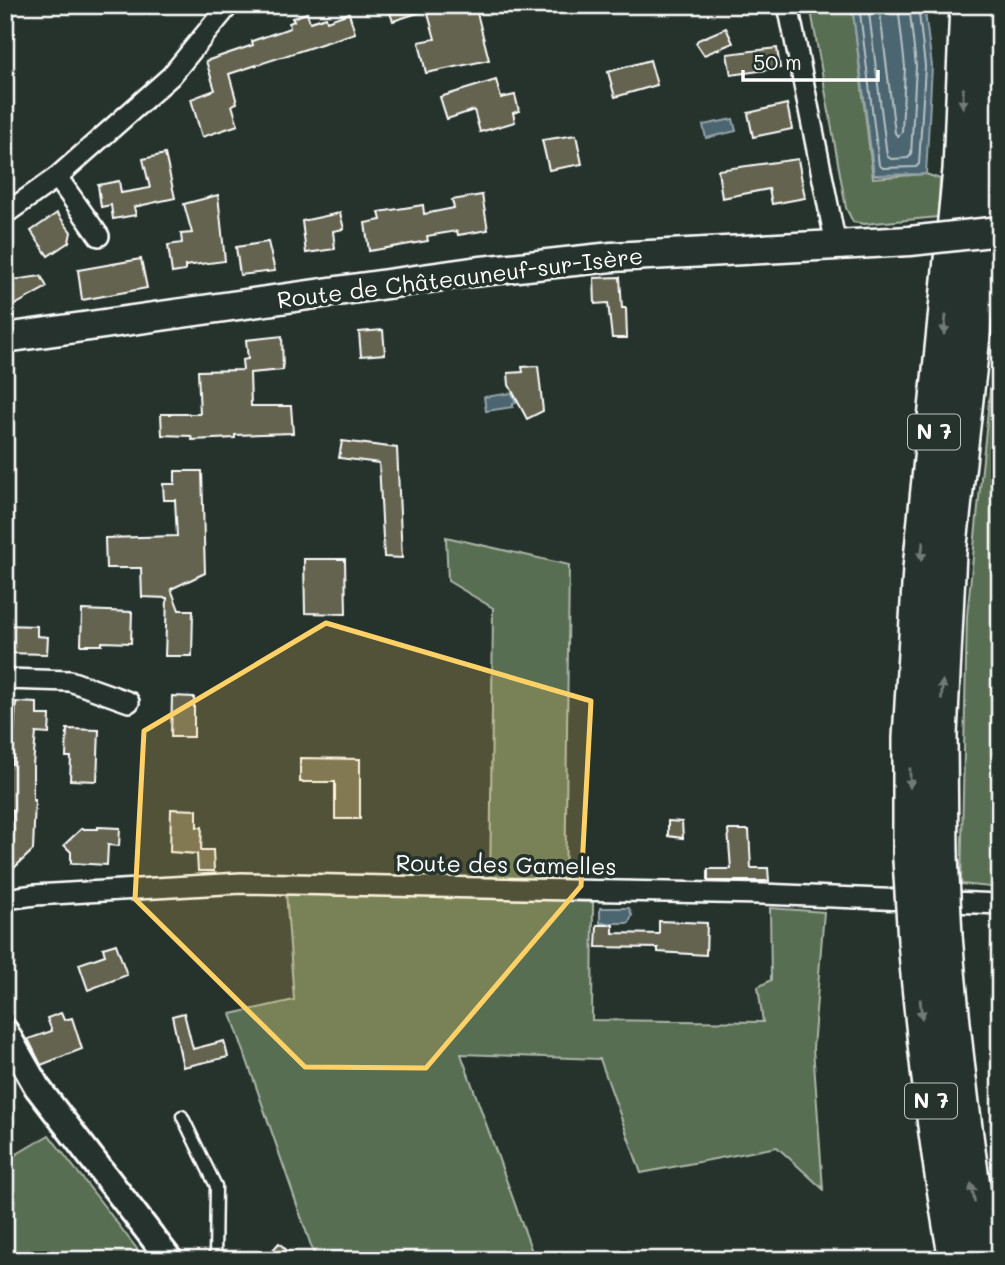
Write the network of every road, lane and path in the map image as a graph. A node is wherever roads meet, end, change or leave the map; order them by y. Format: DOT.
graph roads {
  1 [pos="229,5"];
  2 [pos="788,5"];
  3 [pos="967,5"];
  4 [pos="998,5"];
  5 [pos="57,177"];
  6 [pos="5,215"];
  7 [pos="1000,231"];
  8 [pos="99,236"];
  9 [pos="836,245"];
  10 [pos="5,338"];
  11 [pos="5,679"];
  12 [pos="129,702"];
  13 [pos="926,857"];
  14 [pos="7,900"];
  15 [pos="1000,904"];
  16 [pos="930,939"];
  17 [pos="5,1031"];
  18 [pos="182,1115"];
  19 [pos="170,1260"];
  20 [pos="215,1260"];
  21 [pos="956,1260"];
  22 [pos="985,1260"];
  1 -- 5 [label="street"];
  2 -- 9 [label="street"];
  3 -- 13 [label="highway, N 7, one-way"];
  13 -- 4 [label="highway, N 7, one-way"];
  5 -- 6 [label="street"];
  5 -- 8 [label="street"];
  7 -- 9 [label="main road, Route de Châteauneuf-sur-Isère, bridge"];
  9 -- 10 [label="main road, Route de Châteauneuf-sur-Isère"];
  11 -- 12 [label="street"];
  13 -- 16 [label="highway, N 7, bridge"];
  14 -- 15 [label="street, Route des Gamelles"];
  16 -- 21 [label="highway, N 7, one-way"];
  22 -- 16 [label="highway, N 7, one-way"];
  17 -- 19 [label="street"];
  18 -- 20 [label="lane"];
}
